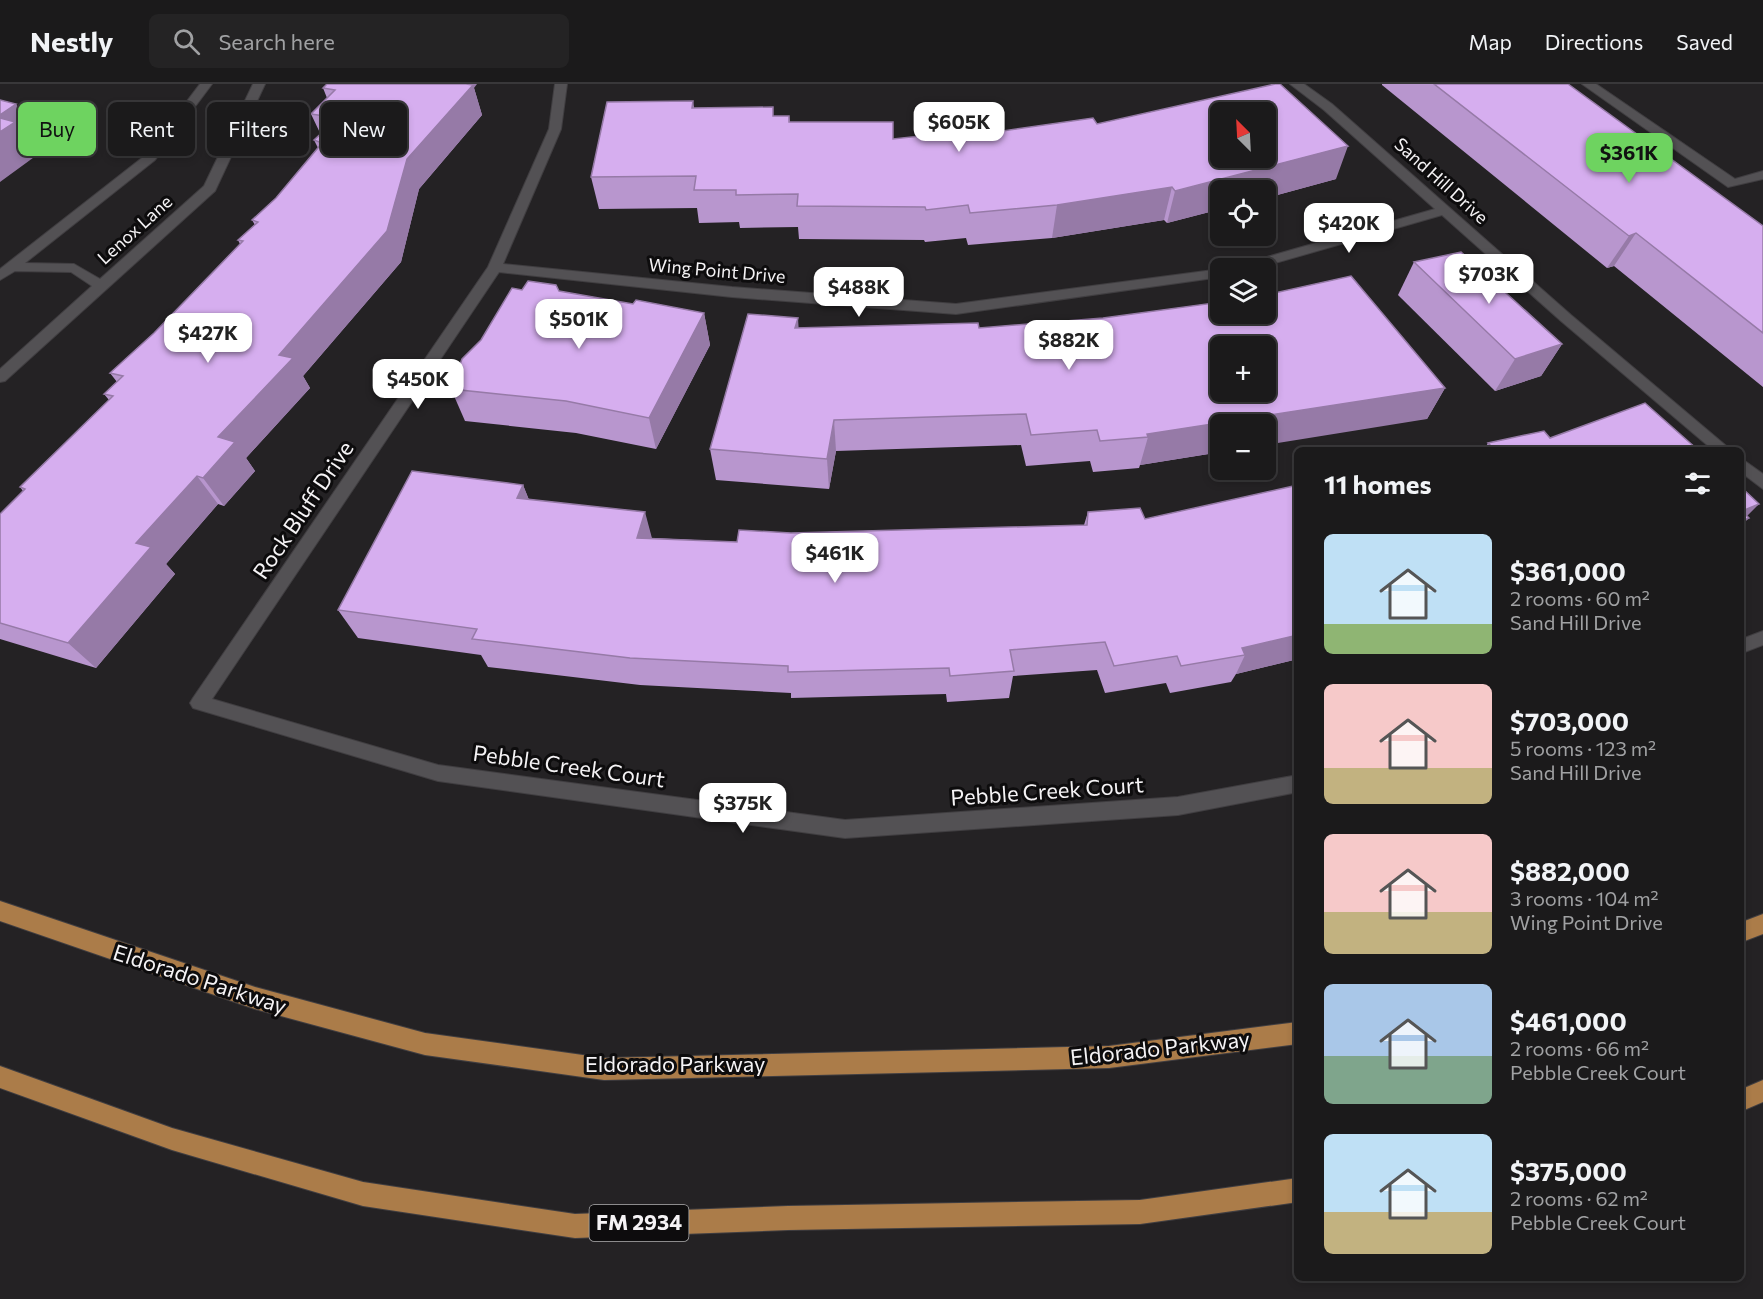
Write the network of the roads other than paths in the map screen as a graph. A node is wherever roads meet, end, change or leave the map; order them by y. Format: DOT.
graph roads {
  1 [pos="206,84"];
  2 [pos="259,84"];
  3 [pos="561,84"];
  4 [pos="1296,84"];
  5 [pos="1588,84"];
  6 [pos="1763,175"];
  7 [pos="1444,210"];
  8 [pos="1276,259"];
  9 [pos="495,267"];
  10 [pos="6,272"];
  11 [pos="1210,274"];
  12 [pos="101,286"];
  13 [pos="0,376"];
  14 [pos="1719,447"];
  15 [pos="1744,467"];
  16 [pos="1763,483"];
  17 [pos="1763,638"];
  18 [pos="1744,645"];
  19 [pos="200,703"];
  20 [pos="1294,784"];
  21 [pos="0,911"];
  22 [pos="1763,924"];
  23 [pos="1744,931"];
  24 [pos="1294,1034"];
  25 [pos="0,1077"];
  26 [pos="1763,1091"];
  27 [pos="1744,1099"];
  28 [pos="1294,1191"];
  1 -- 10 [label="street"];
  2 -- 12 [label="street, Lenox Lane"];
  3 -- 9 [label="street, Rock Bluff Drive"];
  4 -- 7 [label="street, Sand Hill Drive"];
  5 -- 6 [label="street"];
  7 -- 8 [label="street"];
  7 -- 14 [label="street, Sand Hill Drive"];
  9 -- 11 [label="street, Wing Point Drive"];
  9 -- 19 [label="street, Rock Bluff Drive"];
  10 -- 12 [label="street"];
  12 -- 13 [label="street, Lenox Lane"];
  15 -- 16 [label="street"];
  17 -- 18 [label="street"];
  19 -- 20 [label="street, Pebble Creek Court"];
  21 -- 24 [label="main road, Eldorado Parkway"];
  22 -- 23 [label="main road"];
  25 -- 28 [label="main road, FM 2934"];
  26 -- 27 [label="main road"];
}
